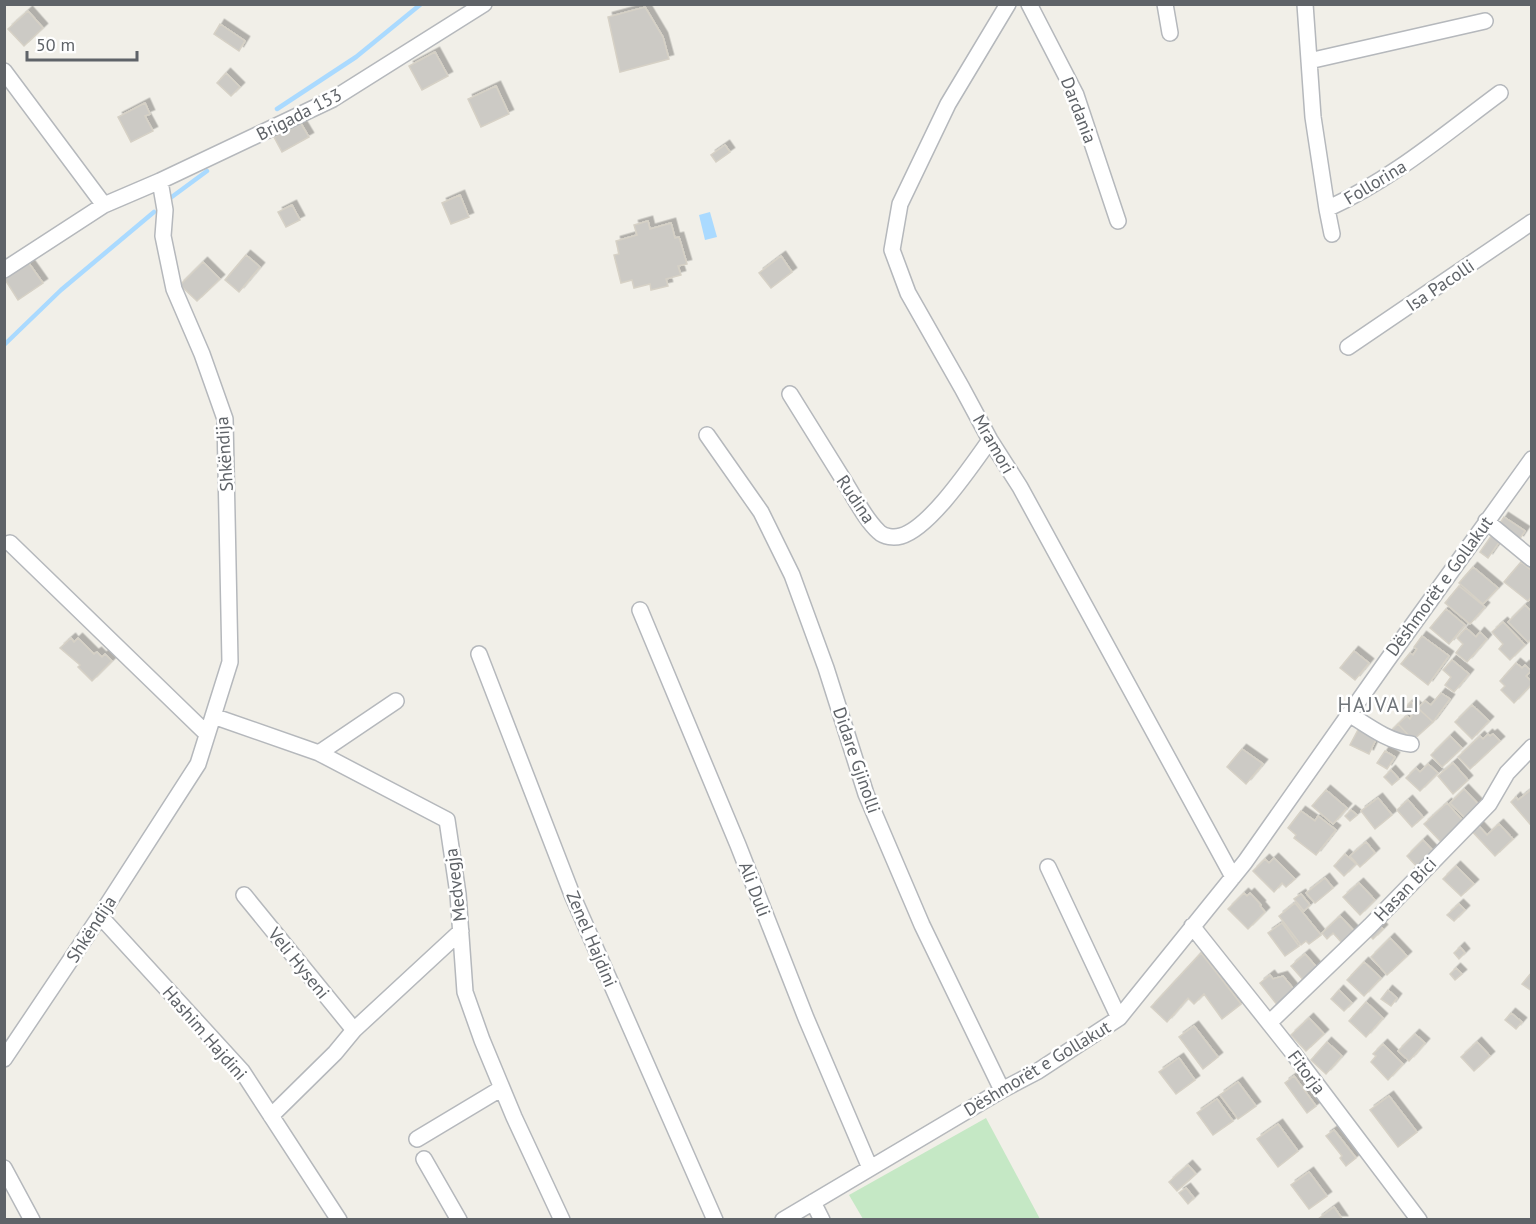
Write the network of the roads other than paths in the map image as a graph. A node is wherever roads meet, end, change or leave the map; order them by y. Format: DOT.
graph roads {
  1 [pos="484,4"];
  2 [pos="1008,4"];
  3 [pos="1029,4"];
  4 [pos="1165,4"];
  5 [pos="1305,4"];
  6 [pos="1485,21"];
  7 [pos="1170,33"];
  8 [pos="1309,61"];
  9 [pos="4,72"];
  10 [pos="1500,93"];
  11 [pos="160,181"];
  12 [pos="104,205"];
  13 [pos="1327,209"];
  14 [pos="1118,221"];
  15 [pos="1532,222"];
  16 [pos="1332,234"];
  17 [pos="4,270"];
  18 [pos="1348,347"];
  19 [pos="790,394"];
  20 [pos="707,435"];
  21 [pos="990,440"];
  22 [pos="1532,459"];
  23 [pos="1486,521"];
  24 [pos="10,543"];
  25 [pos="1532,559"];
  26 [pos="640,610"];
  27 [pos="479,654"];
  28 [pos="396,701"];
  29 [pos="1349,714"];
  30 [pos="213,716"];
  31 [pos="207,734"];
  32 [pos="1411,744"];
  33 [pos="1532,747"];
  34 [pos="319,753"];
  35 [pos="1048,867"];
  36 [pos="1233,877"];
  37 [pos="244,895"];
  38 [pos="100,916"];
  39 [pos="1192,926"];
  40 [pos="461,931"];
  41 [pos="1119,1018"];
  42 [pos="1269,1023"];
  43 [pos="354,1030"];
  44 [pos="4,1059"];
  45 [pos="502,1088"];
  46 [pos="1002,1090"];
  47 [pos="270,1116"];
  48 [pos="417,1139"];
  49 [pos="424,1159"];
  50 [pos="4,1168"];
  51 [pos="870,1168"];
  52 [pos="813,1202"];
  53 [pos="32,1220"];
  54 [pos="339,1220"];
  55 [pos="459,1220"];
  56 [pos="562,1220"];
  57 [pos="715,1220"];
  58 [pos="783,1220"];
  59 [pos="822,1220"];
  60 [pos="1419,1220"];
  1 -- 11 [label="street, Brigada 153"];
  2 -- 21 [label="street, Mramori"];
  3 -- 14 [label="street, Dardania"];
  4 -- 7 [label="street"];
  5 -- 8 [label="street, Follorina"];
  6 -- 8 [label="street"];
  8 -- 13 [label="street, Follorina"];
  9 -- 12 [label="street"];
  10 -- 13 [label="street, Follorina"];
  11 -- 12 [label="street, Brigada 153"];
  11 -- 30 [label="street, Shkëndija"];
  12 -- 17 [label="street, Brigada 153"];
  13 -- 16 [label="street"];
  15 -- 18 [label="street, Isa Pacolli"];
  19 -- 21 [label="street, Rudina"];
  20 -- 46 [label="street, Didare Gjinolli"];
  21 -- 36 [label="street, Mramori"];
  22 -- 23 [label="street, Dëshmorët e Gollakut"];
  23 -- 25 [label="street"];
  23 -- 29 [label="street, Dëshmorët e Gollakut"];
  24 -- 31 [label="street"];
  26 -- 51 [label="street, Ali Duli"];
  27 -- 57 [label="street, Zenel Hajdini"];
  28 -- 34 [label="street"];
  29 -- 32 [label="street"];
  29 -- 36 [label="street, Dëshmorët e Gollakut"];
  30 -- 31 [label="street, Shkëndija"];
  30 -- 34 [label="street, Medvegja"];
  31 -- 38 [label="street, Shkëndija"];
  33 -- 42 [label="street, Hasan Bici"];
  34 -- 40 [label="street, Medvegja"];
  35 -- 41 [label="street"];
  36 -- 39 [label="street, Dëshmorët e Gollakut"];
  37 -- 43 [label="street, Veli Hyseni"];
  38 -- 44 [label="street, Shkëndija"];
  38 -- 47 [label="street, Hashim Hajdini"];
  39 -- 41 [label="street, Dëshmorët e Gollakut"];
  39 -- 42 [label="street, Fitorja"];
  40 -- 43 [label="street"];
  40 -- 45 [label="street, Medvegja"];
  41 -- 46 [label="street, Dëshmorët e Gollakut"];
  42 -- 60 [label="street, Fitorja"];
  43 -- 47 [label="street"];
  45 -- 48 [label="street"];
  45 -- 56 [label="street, Medvegja"];
  46 -- 51 [label="street, Dëshmorët e Gollakut"];
  47 -- 54 [label="street, Hashim Hajdini"];
  49 -- 55 [label="street"];
  50 -- 53 [label="street"];
  51 -- 52 [label="street, Dëshmorët e Gollakut"];
  52 -- 58 [label="street, Dëshmorët e Gollakut"];
  52 -- 59 [label="street"];
}
